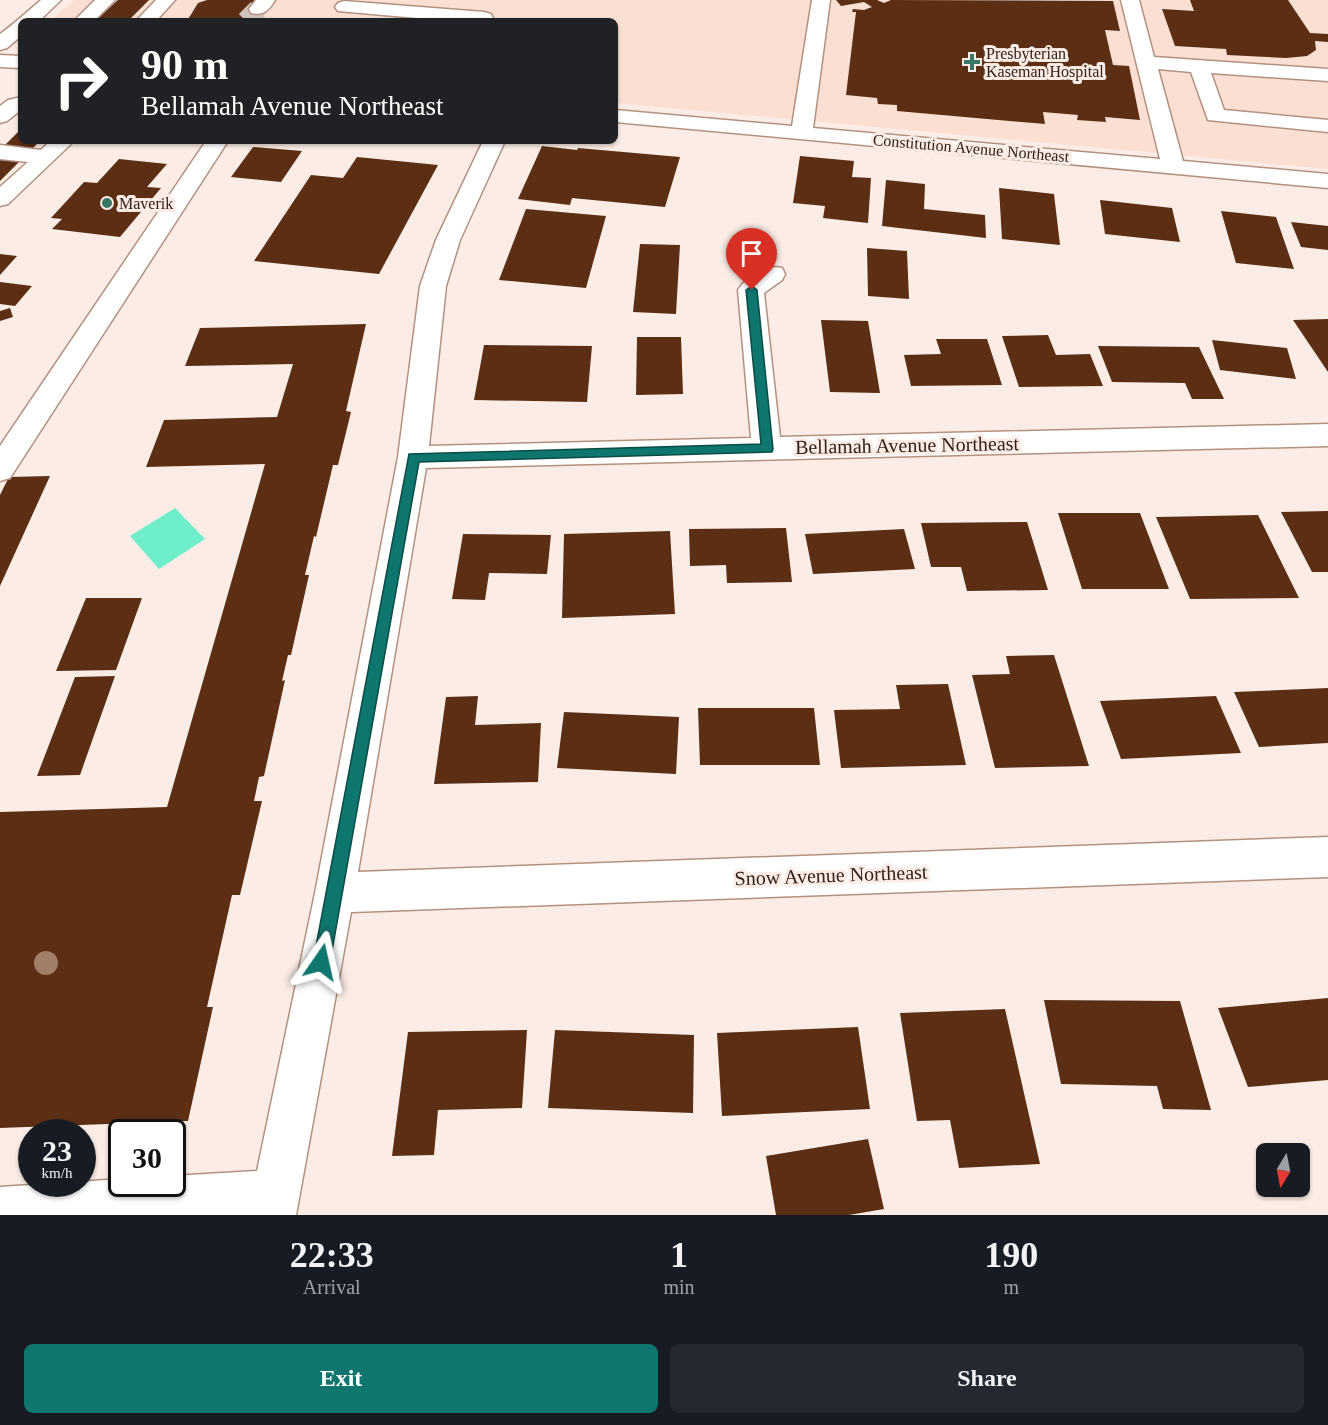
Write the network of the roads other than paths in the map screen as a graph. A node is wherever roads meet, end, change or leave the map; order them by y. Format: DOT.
graph roads {
  1 [pos="52,0"];
  2 [pos="106,0"];
  3 [pos="145,0"];
  4 [pos="494,0"];
  5 [pos="821,0"];
  6 [pos="1130,0"];
  7 [pos="165,1"];
  8 [pos="344,7"];
  9 [pos="31,18"];
  10 [pos="86,18"];
  11 [pos="148,18"];
  12 [pos="462,18"];
  13 [pos="484,18"];
  14 [pos="18,29"];
  15 [pos="0,44"];
  16 [pos="0,60"];
  17 [pos="18,62"];
  18 [pos="1147,62"];
  19 [pos="1199,66"];
  20 [pos="1328,75"];
  21 [pos="18,104"];
  22 [pos="618,116"];
  23 [pos="0,117"];
  24 [pos="1328,126"];
  25 [pos="802,133"];
  26 [pos="60,144"];
  27 [pos="215,144"];
  28 [pos="493,144"];
  29 [pos="0,152"];
  30 [pos="46,157"];
  31 [pos="1173,167"];
  32 [pos="1328,181"];
  33 [pos="0,199"];
  34 [pos="772,274"];
  35 [pos="1328,435"];
  36 [pos="767,449"];
  37 [pos="413,457"];
  38 [pos="0,470"];
  39 [pos="1328,857"];
  40 [pos="335,893"];
  41 [pos="274,1204"];
  42 [pos="0,1211"];
  1 -- 9 [label="street"];
  2 -- 10 [label="street"];
  3 -- 7 [label="street"];
  4 -- 13 [label="street"];
  5 -- 25 [label="street"];
  6 -- 18 [label="street"];
  7 -- 11 [label="street"];
  8 -- 12 [label="street"];
  14 -- 15 [label="street"];
  16 -- 17 [label="street"];
  18 -- 19 [label="street"];
  18 -- 31 [label="street"];
  19 -- 20 [label="street"];
  19 -- 24 [label="street"];
  21 -- 23 [label="street"];
  22 -- 25 [label="street, Constitution Avenue Northeast"];
  25 -- 31 [label="street, Constitution Avenue Northeast"];
  26 -- 30 [label="street"];
  27 -- 38 [label="street"];
  28 -- 37 [label="street"];
  29 -- 30 [label="street"];
  30 -- 33 [label="street"];
  31 -- 32 [label="street, Constitution Avenue Northeast"];
  34 -- 36 [label="street"];
  35 -- 36 [label="street, Bellamah Avenue Northeast"];
  36 -- 37 [label="street, Bellamah Avenue Northeast"];
  37 -- 40 [label="street"];
  39 -- 40 [label="street, Snow Avenue Northeast"];
  40 -- 41 [label="street"];
  41 -- 42 [label="street"];
}
